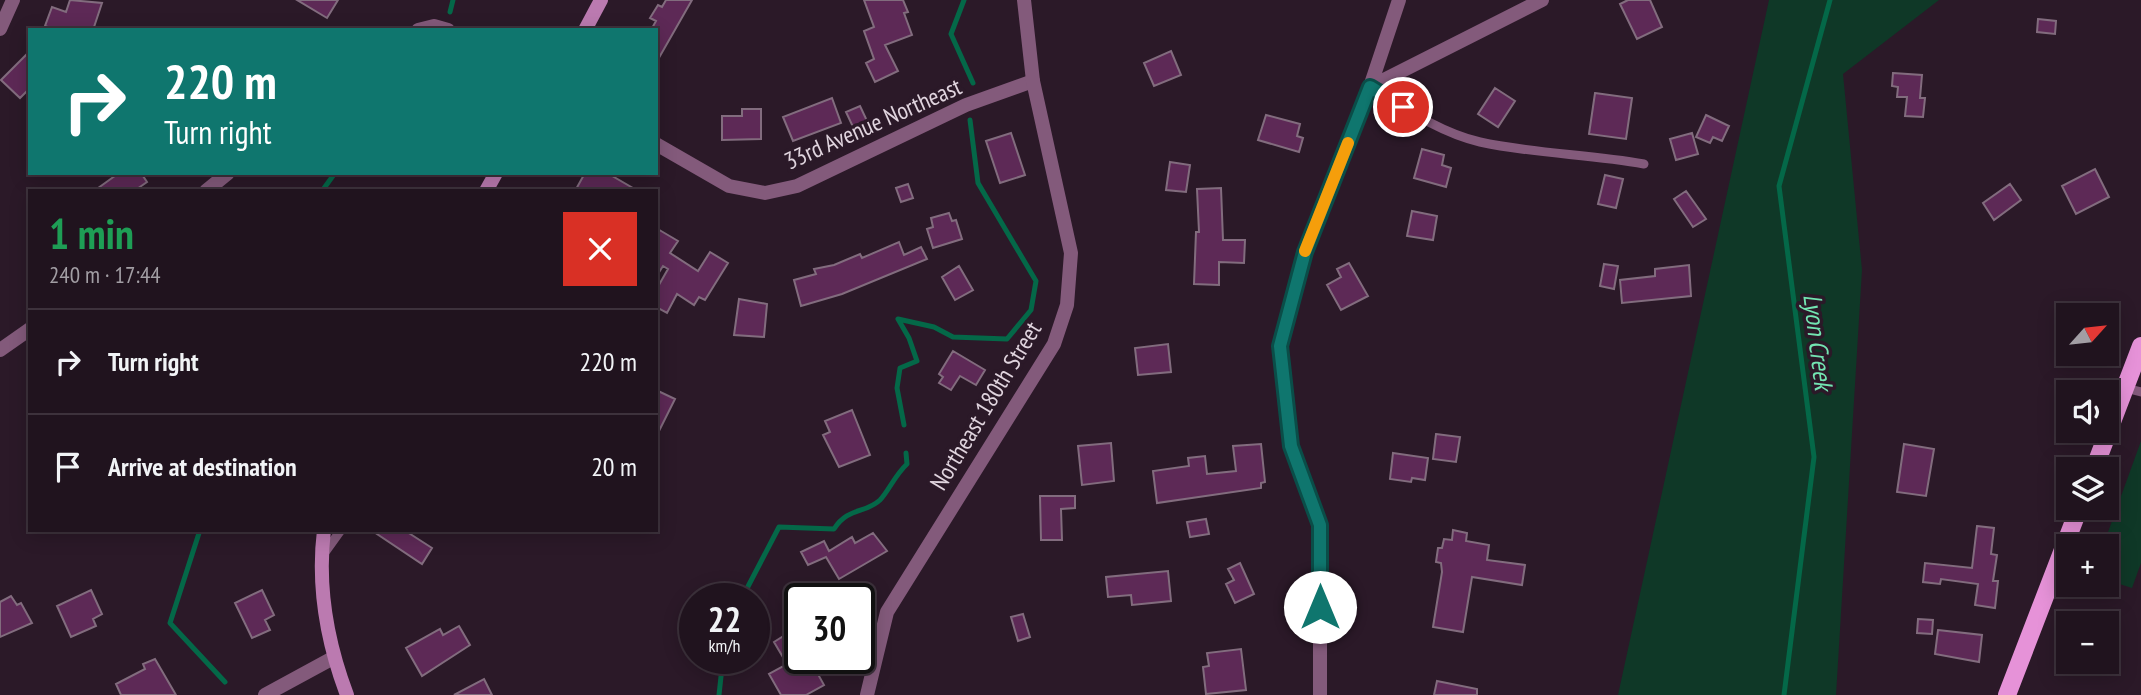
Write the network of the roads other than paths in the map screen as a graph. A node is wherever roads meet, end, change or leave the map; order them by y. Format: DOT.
graph roads {
  1 [pos="13,0"];
  2 [pos="601,0"];
  3 [pos="1024,0"];
  4 [pos="1399,0"];
  5 [pos="1542,0"];
  6 [pos="586,28"];
  7 [pos="0,29"];
  8 [pos="1033,81"];
  9 [pos="1370,87"];
  10 [pos="658,145"];
  11 [pos="1644,164"];
  12 [pos="226,175"];
  13 [pos="208,189"];
  14 [pos="28,330"];
  15 [pos="2141,346"];
  16 [pos="0,350"];
  17 [pos="2133,390"];
  18 [pos="2100,457"];
  19 [pos="2074,520"];
  20 [pos="324,532"];
  21 [pos="340,532"];
  22 [pos="322,556"];
  23 [pos="333,658"];
  24 [pos="265,695"];
  25 [pos="347,695"];
  26 [pos="867,695"];
  27 [pos="1321,695"];
  28 [pos="2007,695"];
  1 -- 7 [label="street"];
  2 -- 6 [label="main road"];
  3 -- 8 [label="street, Northeast 180th Street"];
  4 -- 9 [label="street"];
  5 -- 9 [label="street"];
  8 -- 10 [label="street, 33rd Avenue Northeast"];
  8 -- 26 [label="street, Northeast 180th Street"];
  9 -- 11 [label="lane"];
  9 -- 27 [label="street"];
  12 -- 13 [label="street"];
  14 -- 16 [label="street"];
  15 -- 17 [label="main road"];
  17 -- 18 [label="main road"];
  19 -- 28 [label="main road"];
  20 -- 22 [label="main road"];
  21 -- 22 [label="lane"];
  22 -- 23 [label="main road"];
  23 -- 24 [label="street"];
  23 -- 25 [label="main road"];
}
